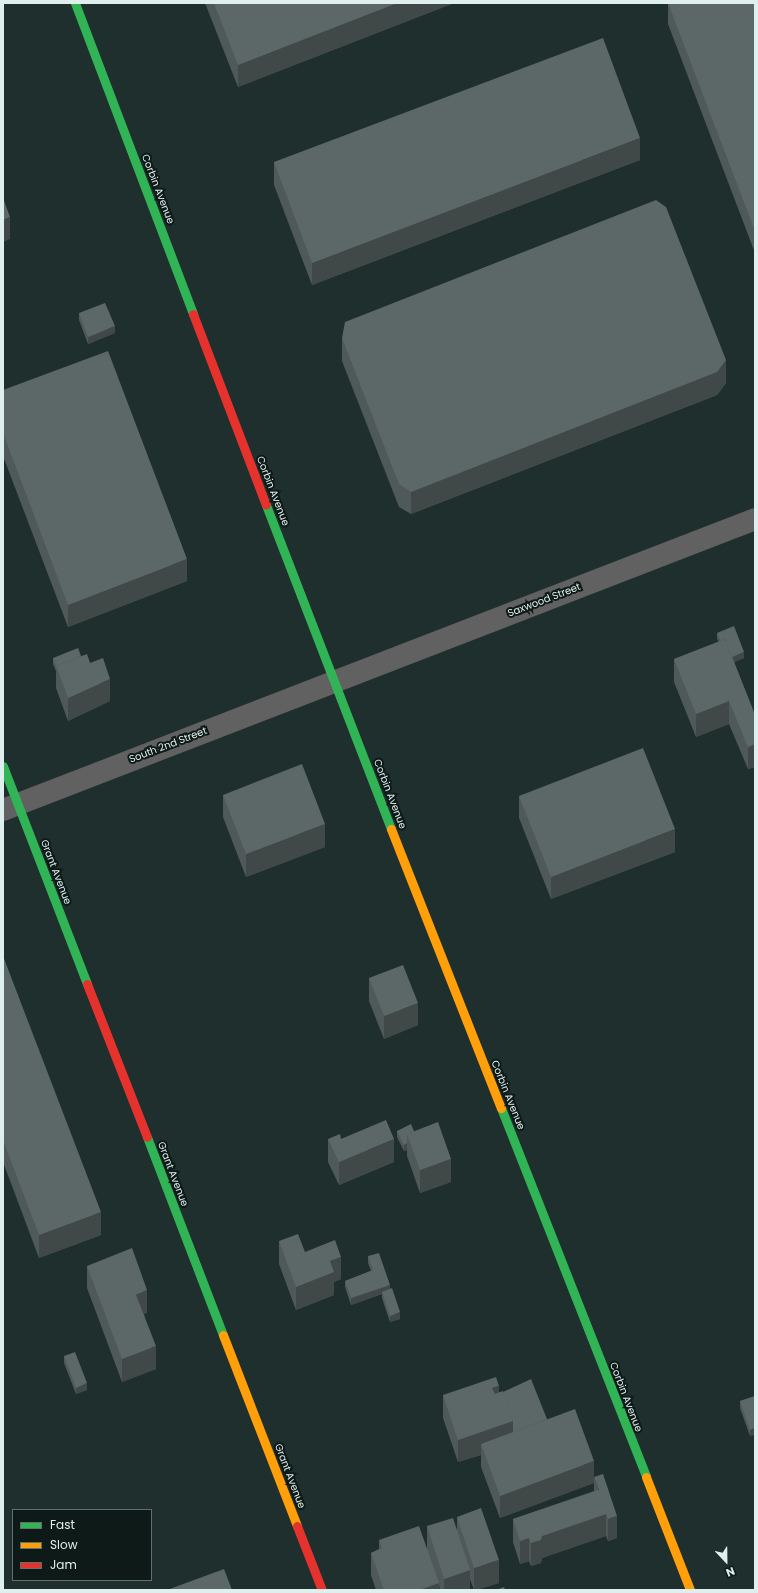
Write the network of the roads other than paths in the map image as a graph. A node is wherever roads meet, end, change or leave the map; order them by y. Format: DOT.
graph roads {
  1 [pos="75,3"];
  2 [pos="755,519"];
  3 [pos="334,681"];
  4 [pos="3,766"];
  5 [pos="10,807"];
  6 [pos="322,1590"];
  7 [pos="690,1590"];
  1 -- 3 [label="street, Corbin Avenue"];
  2 -- 3 [label="street, Saxwood Street"];
  3 -- 5 [label="street, South 2nd Street"];
  3 -- 7 [label="street, Corbin Avenue"];
  4 -- 5 [label="street, Grant Avenue"];
  5 -- 6 [label="street, Grant Avenue"];
}
